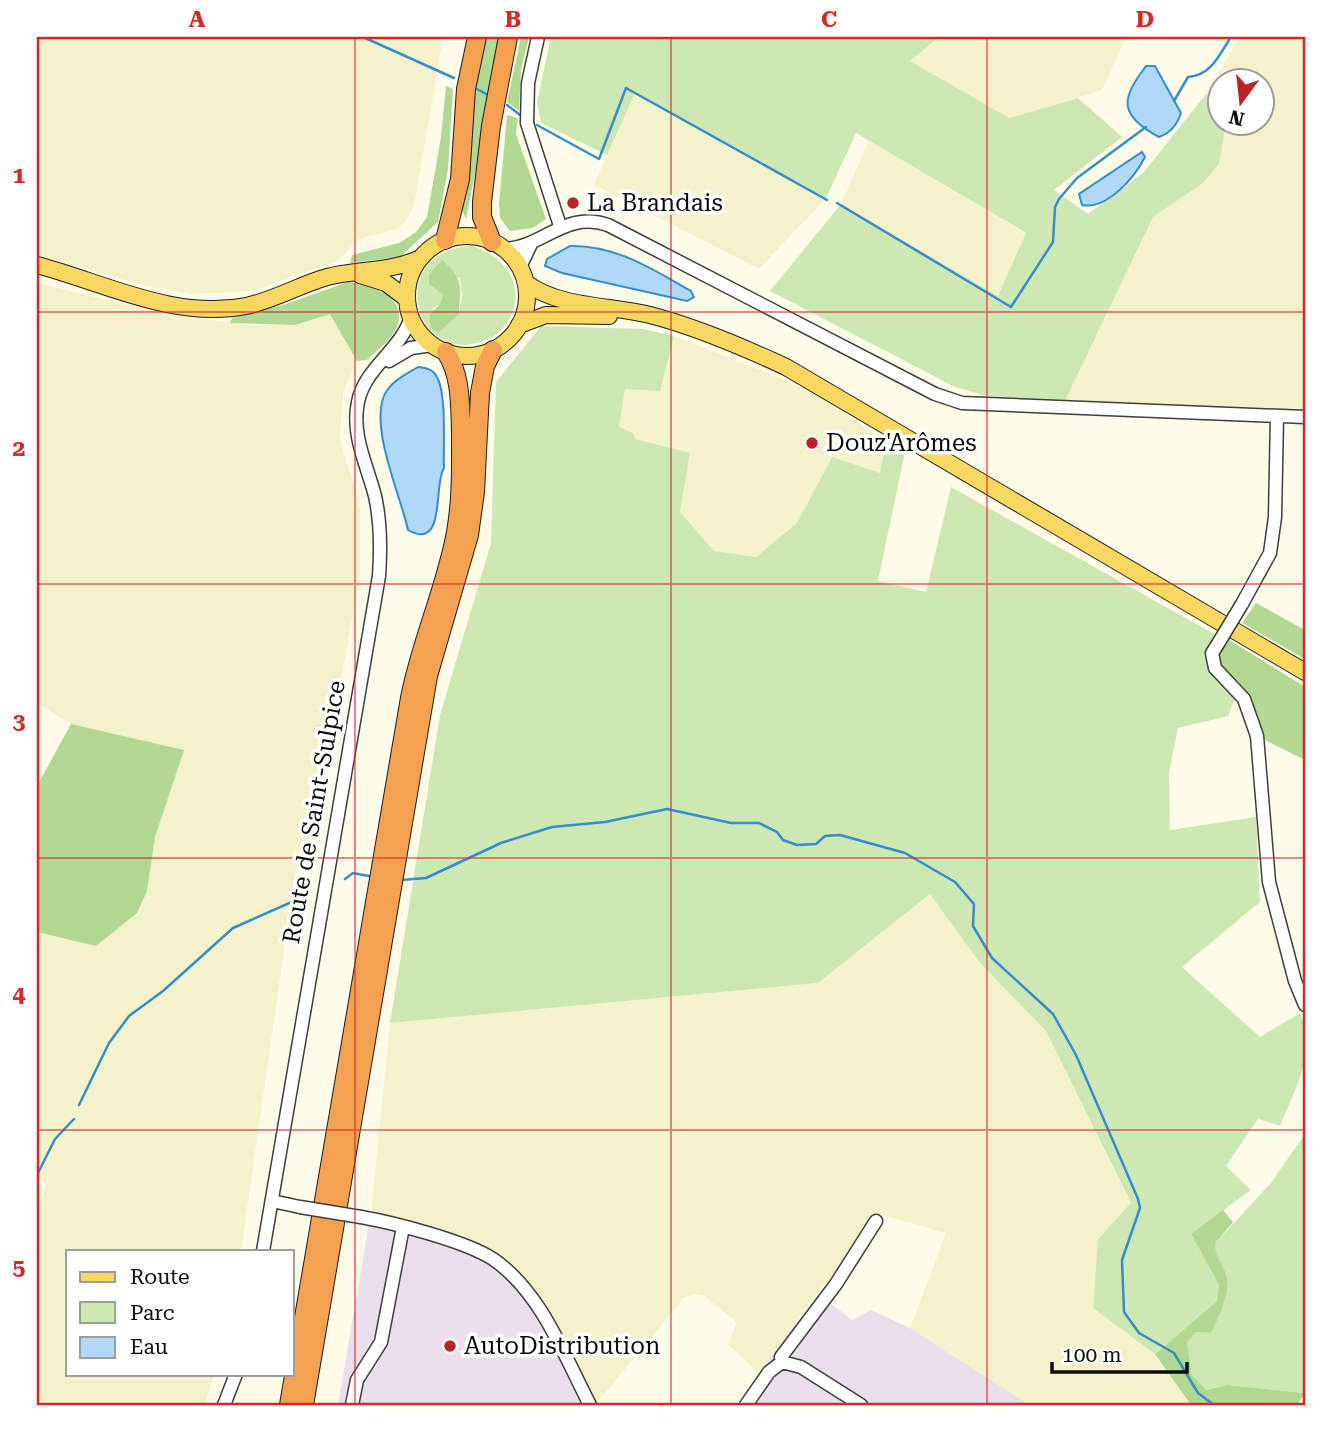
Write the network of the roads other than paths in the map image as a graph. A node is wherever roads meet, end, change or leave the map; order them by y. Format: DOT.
graph roads {
  1 [pos="477,37"];
  2 [pos="508,37"];
  3 [pos="538,37"];
  4 [pos="560,226"];
  5 [pos="445,240"];
  6 [pos="531,244"];
  7 [pos="498,245"];
  8 [pos="421,258"];
  9 [pos="37,265"];
  10 [pos="351,274"];
  11 [pos="523,275"];
  12 [pos="407,299"];
  13 [pos="411,317"];
  14 [pos="519,325"];
  15 [pos="690,329"];
  16 [pos="439,348"];
  17 [pos="493,350"];
  18 [pos="365,383"];
  19 [pos="1277,417"];
  20 [pos="1305,417"];
  21 [pos="1305,672"];
  22 [pos="386,877"];
  23 [pos="1305,1005"];
  24 [pos="272,1201"];
  25 [pos="876,1221"];
  26 [pos="403,1227"];
  27 [pos="264,1250"];
  28 [pos="782,1362"];
  29 [pos="235,1376"];
  30 [pos="224,1405"];
  31 [pos="289,1405"];
  32 [pos="304,1405"];
  33 [pos="352,1405"];
  34 [pos="590,1405"];
  35 [pos="746,1405"];
  36 [pos="861,1405"];
  1 -- 5 [label="highway"];
  2 -- 7 [label="highway"];
  3 -- 4 [label="street"];
  4 -- 6 [label="street"];
  4 -- 19 [label="street"];
  5 -- 7 [label="main road"];
  5 -- 8 [label="main road"];
  6 -- 7 [label="street"];
  6 -- 11 [label="street"];
  7 -- 11 [label="main road"];
  8 -- 10 [label="main road"];
  8 -- 12 [label="main road"];
  9 -- 10 [label="main road"];
  10 -- 12 [label="main road"];
  11 -- 14 [label="main road"];
  11 -- 15 [label="main road"];
  12 -- 13 [label="main road"];
  13 -- 16 [label="main road"];
  13 -- 18 [label="street, Route de Saint-Sulpice"];
  14 -- 15 [label="main road"];
  14 -- 17 [label="main road"];
  15 -- 21 [label="main road"];
  16 -- 17 [label="main road"];
  16 -- 18 [label="street"];
  16 -- 22 [label="highway"];
  17 -- 22 [label="highway"];
  18 -- 24 [label="street, Route de Saint-Sulpice"];
  19 -- 20 [label="street"];
  19 -- 23 [label="street, bridge"];
  22 -- 31 [label="highway"];
  22 -- 32 [label="highway"];
  24 -- 26 [label="street, bridge"];
  24 -- 27 [label="street, Route de Saint-Sulpice"];
  25 -- 28 [label="street"];
  26 -- 33 [label="street"];
  26 -- 34 [label="street"];
  28 -- 35 [label="street"];
  28 -- 36 [label="street"];
  29 -- 30 [label="street"];
}
